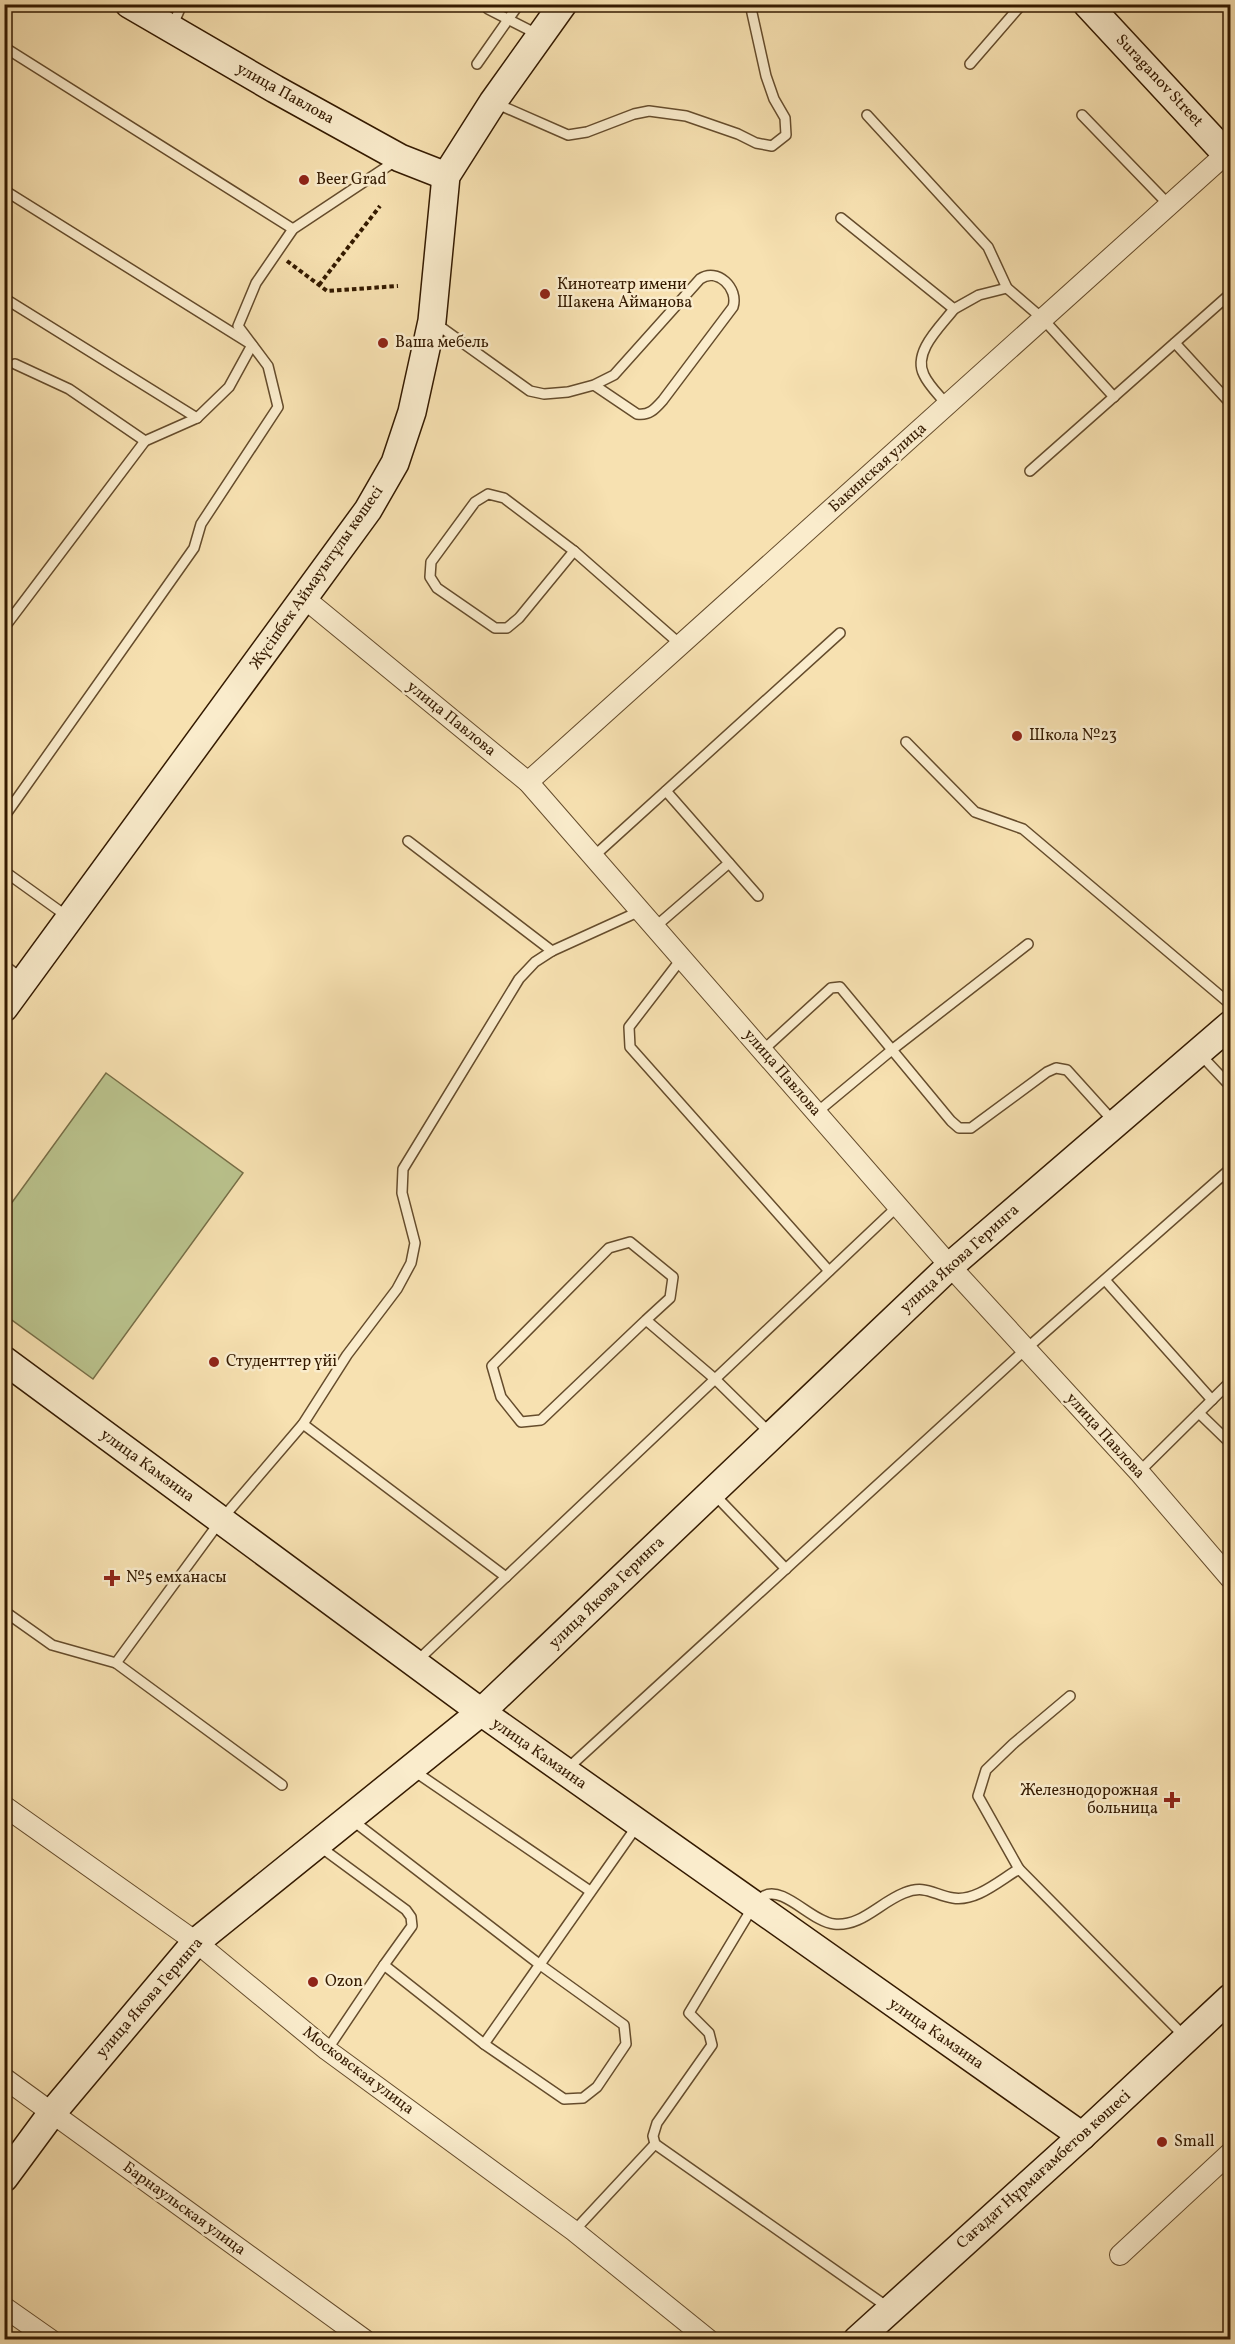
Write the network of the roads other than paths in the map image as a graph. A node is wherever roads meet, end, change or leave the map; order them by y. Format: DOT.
graph roads {
  1 [pos="129,4"];
  2 [pos="182,4"];
  3 [pos="519,4"];
  4 [pos="563,4"];
  5 [pos="750,4"];
  6 [pos="1022,4"];
  7 [pos="1087,4"];
  8 [pos="488,9"];
  9 [pos="509,19"];
  10 [pos="171,30"];
  11 [pos="541,36"];
  12 [pos="4,47"];
  13 [pos="477,64"];
  14 [pos="970,64"];
  15 [pos="493,102"];
  16 [pos="867,115"];
  17 [pos="1082,115"];
  18 [pos="1229,156"];
  19 [pos="400,158"];
  20 [pos="446,176"];
  21 [pos="4,190"];
  22 [pos="1169,206"];
  23 [pos="841,218"];
  24 [pos="293,230"];
  25 [pos="1007,288"];
  26 [pos="1230,294"];
  27 [pos="4,298"];
  28 [pos="954,309"];
  29 [pos="1043,319"];
  30 [pos="432,321"];
  31 [pos="1175,343"];
  32 [pos="252,345"];
  33 [pos="15,364"];
  34 [pos="594,385"];
  35 [pos="1114,397"];
  36 [pos="1230,403"];
  37 [pos="947,405"];
  38 [pos="197,418"];
  39 [pos="145,441"];
  40 [pos="1030,471"];
  41 [pos="574,551"];
  42 [pos="304,598"];
  43 [pos="4,628"];
  44 [pos="840,633"];
  45 [pos="681,645"];
  46 [pos="906,742"];
  47 [pos="528,782"];
  48 [pos="666,791"];
  49 [pos="4,817"];
  50 [pos="408,842"];
  51 [pos="593,857"];
  52 [pos="729,863"];
  53 [pos="4,871"];
  54 [pos="758,896"];
  55 [pos="640,911"];
  56 [pos="70,918"];
  57 [pos="655,927"];
  58 [pos="1028,944"];
  59 [pos="552,951"];
  60 [pos="682,958"];
  61 [pos="15,973"];
  62 [pos="1230,1004"];
  63 [pos="4,1008"];
  64 [pos="1230,1025"];
  65 [pos="893,1049"];
  66 [pos="762,1051"];
  67 [pos="1198,1053"];
  68 [pos="1230,1086"];
  69 [pos="816,1113"];
  70 [pos="1115,1124"];
  71 [pos="1230,1169"];
  72 [pos="898,1206"];
  73 [pos="950,1266"];
  74 [pos="829,1271"];
  75 [pos="1105,1280"];
  76 [pos="646,1320"];
  77 [pos="1026,1349"];
  78 [pos="4,1360"];
  79 [pos="716,1378"];
  80 [pos="1230,1382"];
  81 [pos="1212,1400"];
  82 [pos="1199,1413"];
  83 [pos="303,1424"];
  84 [pos="772,1435"];
  85 [pos="1230,1443"];
  86 [pos="1139,1472"];
  87 [pos="713,1492"];
  88 [pos="221,1520"];
  89 [pos="786,1569"];
  90 [pos="506,1577"];
  91 [pos="1230,1578"];
  92 [pos="4,1611"];
  93 [pos="116,1663"];
  94 [pos="414,1664"];
  95 [pos="1070,1696"];
  96 [pos="481,1712"];
  97 [pos="411,1768"];
  98 [pos="565,1772"];
  99 [pos="282,1785"];
  100 [pos="4,1806"];
  101 [pos="350,1818"];
  102 [pos="638,1824"];
  103 [pos="317,1845"];
  104 [pos="1019,1869"];
  105 [pos="590,1891"];
  106 [pos="754,1905"];
  107 [pos="196,1942"];
  108 [pos="539,1964"];
  109 [pos="384,1965"];
  110 [pos="1230,1998"];
  111 [pos="1187,2039"];
  112 [pos="484,2044"];
  113 [pos="327,2050"];
  114 [pos="4,2078"];
  115 [pos="52,2113"];
  116 [pos="1082,2136"];
  117 [pos="655,2144"];
  118 [pos="1230,2153"];
  119 [pos="4,2178"];
  120 [pos="574,2231"];
  121 [pos="1120,2255"];
  122 [pos="4,2307"];
  123 [pos="891,2310"];
  124 [pos="51,2340"];
  125 [pos="365,2340"];
  126 [pos="709,2340"];
  127 [pos="857,2340"];
  1 -- 10 [label="street, улица Павлова"];
  2 -- 10 [label="lane"];
  3 -- 9 [label="lane"];
  4 -- 11 [label="street, Жүсіпбек Аймауытұлы көшесі"];
  5 -- 15 [label="lane"];
  6 -- 14 [label="lane"];
  7 -- 18 [label="street, Suraganov Street"];
  8 -- 9 [label="lane"];
  9 -- 11 [label="lane"];
  9 -- 13 [label="lane"];
  10 -- 19 [label="street, улица Павлова"];
  11 -- 15 [label="street, Жүсіпбек Аймауытұлы көшесі"];
  12 -- 24 [label="lane"];
  15 -- 20 [label="street, Жүсіпбек Аймауытұлы көшесі"];
  16 -- 25 [label="lane"];
  17 -- 22 [label="lane"];
  18 -- 22 [label="street, Бакинская улица"];
  19 -- 20 [label="street, улица Павлова"];
  19 -- 24 [label="lane"];
  20 -- 30 [label="street, Жүсіпбек Аймауытұлы көшесі"];
  21 -- 32 [label="lane"];
  22 -- 29 [label="street, Бакинская улица"];
  23 -- 28 [label="lane"];
  24 -- 32 [label="lane"];
  25 -- 28 [label="lane"];
  25 -- 29 [label="lane"];
  26 -- 31 [label="lane"];
  27 -- 38 [label="lane"];
  28 -- 37 [label="lane"];
  29 -- 35 [label="lane"];
  29 -- 37 [label="street, Бакинская улица"];
  30 -- 34 [label="lane"];
  30 -- 42 [label="street, Жүсіпбек Аймауытұлы көшесі"];
  31 -- 35 [label="lane"];
  31 -- 36 [label="lane"];
  32 -- 38 [label="lane"];
  32 -- 49 [label="lane"];
  33 -- 39 [label="lane"];
  34 -- 34 [label="lane"];
  35 -- 40 [label="lane"];
  37 -- 45 [label="street, Бакинская улица"];
  38 -- 39 [label="lane"];
  39 -- 43 [label="lane"];
  41 -- 41 [label="lane"];
  41 -- 45 [label="lane"];
  42 -- 47 [label="street, улица Павлова"];
  42 -- 56 [label="street, Жүсіпбек Аймауытұлы көшесі"];
  44 -- 48 [label="lane"];
  45 -- 47 [label="street, Бакинская улица"];
  46 -- 62 [label="lane"];
  47 -- 51 [label="street, улица Павлова"];
  48 -- 51 [label="lane"];
  48 -- 52 [label="lane"];
  50 -- 59 [label="lane"];
  51 -- 55 [label="street, улица Павлова"];
  52 -- 54 [label="lane"];
  52 -- 57 [label="lane"];
  53 -- 56 [label="lane"];
  55 -- 57 [label="street, улица Павлова"];
  55 -- 59 [label="lane"];
  56 -- 61 [label="street, Жүсіпбек Аймауытұлы көшесі"];
  57 -- 60 [label="street, улица Павлова"];
  58 -- 65 [label="lane"];
  59 -- 83 [label="lane"];
  60 -- 66 [label="street, улица Павлова"];
  60 -- 74 [label="lane"];
  61 -- 63 [label="street, Жүсіпбек Аймауытұлы көшесі"];
  64 -- 67 [label="street, улица Якова Геринга"];
  65 -- 66 [label="lane"];
  65 -- 69 [label="lane"];
  65 -- 70 [label="lane"];
  66 -- 69 [label="street, улица Павлова"];
  67 -- 68 [label="lane"];
  67 -- 70 [label="street, улица Якова Геринга"];
  69 -- 72 [label="street, улица Павлова"];
  70 -- 73 [label="street, улица Якова Геринга"];
  71 -- 75 [label="lane"];
  72 -- 73 [label="street, улица Павлова"];
  72 -- 74 [label="lane"];
  73 -- 77 [label="street, улица Павлова"];
  73 -- 84 [label="street, улица Якова Геринга"];
  74 -- 79 [label="lane"];
  75 -- 77 [label="lane"];
  75 -- 81 [label="lane"];
  76 -- 76 [label="lane"];
  76 -- 79 [label="lane"];
  77 -- 86 [label="street, улица Павлова"];
  77 -- 89 [label="lane"];
  78 -- 88 [label="street, улица Камзина"];
  79 -- 84 [label="lane"];
  79 -- 90 [label="lane"];
  80 -- 81 [label="lane"];
  81 -- 82 [label="lane"];
  82 -- 85 [label="lane"];
  82 -- 86 [label="lane"];
  83 -- 88 [label="lane"];
  83 -- 90 [label="lane"];
  84 -- 87 [label="street, улица Якова Геринга"];
  86 -- 91 [label="street, улица Павлова"];
  87 -- 89 [label="lane"];
  87 -- 96 [label="street, улица Якова Геринга"];
  88 -- 93 [label="lane"];
  88 -- 94 [label="street, улица Камзина"];
  89 -- 98 [label="lane"];
  90 -- 94 [label="lane"];
  92 -- 93 [label="lane"];
  93 -- 99 [label="lane"];
  94 -- 96 [label="street, улица Камзина"];
  95 -- 104 [label="lane"];
  96 -- 97 [label="street, улица Якова Геринга"];
  96 -- 98 [label="street, улица Камзина"];
  97 -- 101 [label="street, улица Якова Геринга"];
  97 -- 105 [label="lane"];
  98 -- 102 [label="street, улица Камзина"];
  100 -- 107 [label="street, Московская улица"];
  101 -- 103 [label="street, улица Якова Геринга"];
  101 -- 108 [label="lane"];
  102 -- 105 [label="lane"];
  102 -- 106 [label="street, улица Камзина"];
  103 -- 107 [label="street, улица Якова Геринга"];
  103 -- 109 [label="lane"];
  104 -- 106 [label="lane"];
  104 -- 111 [label="lane"];
  105 -- 108 [label="lane"];
  106 -- 116 [label="street, улица Камзина"];
  106 -- 117 [label="lane"];
  107 -- 113 [label="street, Московская улица"];
  107 -- 115 [label="street, улица Якова Геринга"];
  108 -- 112 [label="lane"];
  108 -- 112 [label="lane"];
  109 -- 112 [label="lane"];
  109 -- 113 [label="lane"];
  110 -- 111 [label="street, Сағадат Нұрмағамбетов көшесі"];
  111 -- 116 [label="street, Сағадат Нұрмағамбетов көшесі"];
  113 -- 120 [label="street, Московская улица"];
  114 -- 115 [label="street, Барнаульская улица"];
  115 -- 119 [label="street, улица Якова Геринга"];
  115 -- 125 [label="street, Барнаульская улица"];
  116 -- 123 [label="street, Сағадат Нұрмағамбетов көшесі"];
  117 -- 120 [label="lane"];
  117 -- 123 [label="lane"];
  118 -- 121 [label="street"];
  120 -- 126 [label="street, Московская улица"];
  122 -- 124 [label="street"];
  123 -- 127 [label="street, Сағадат Нұрмағамбетов көшесі"];
}
